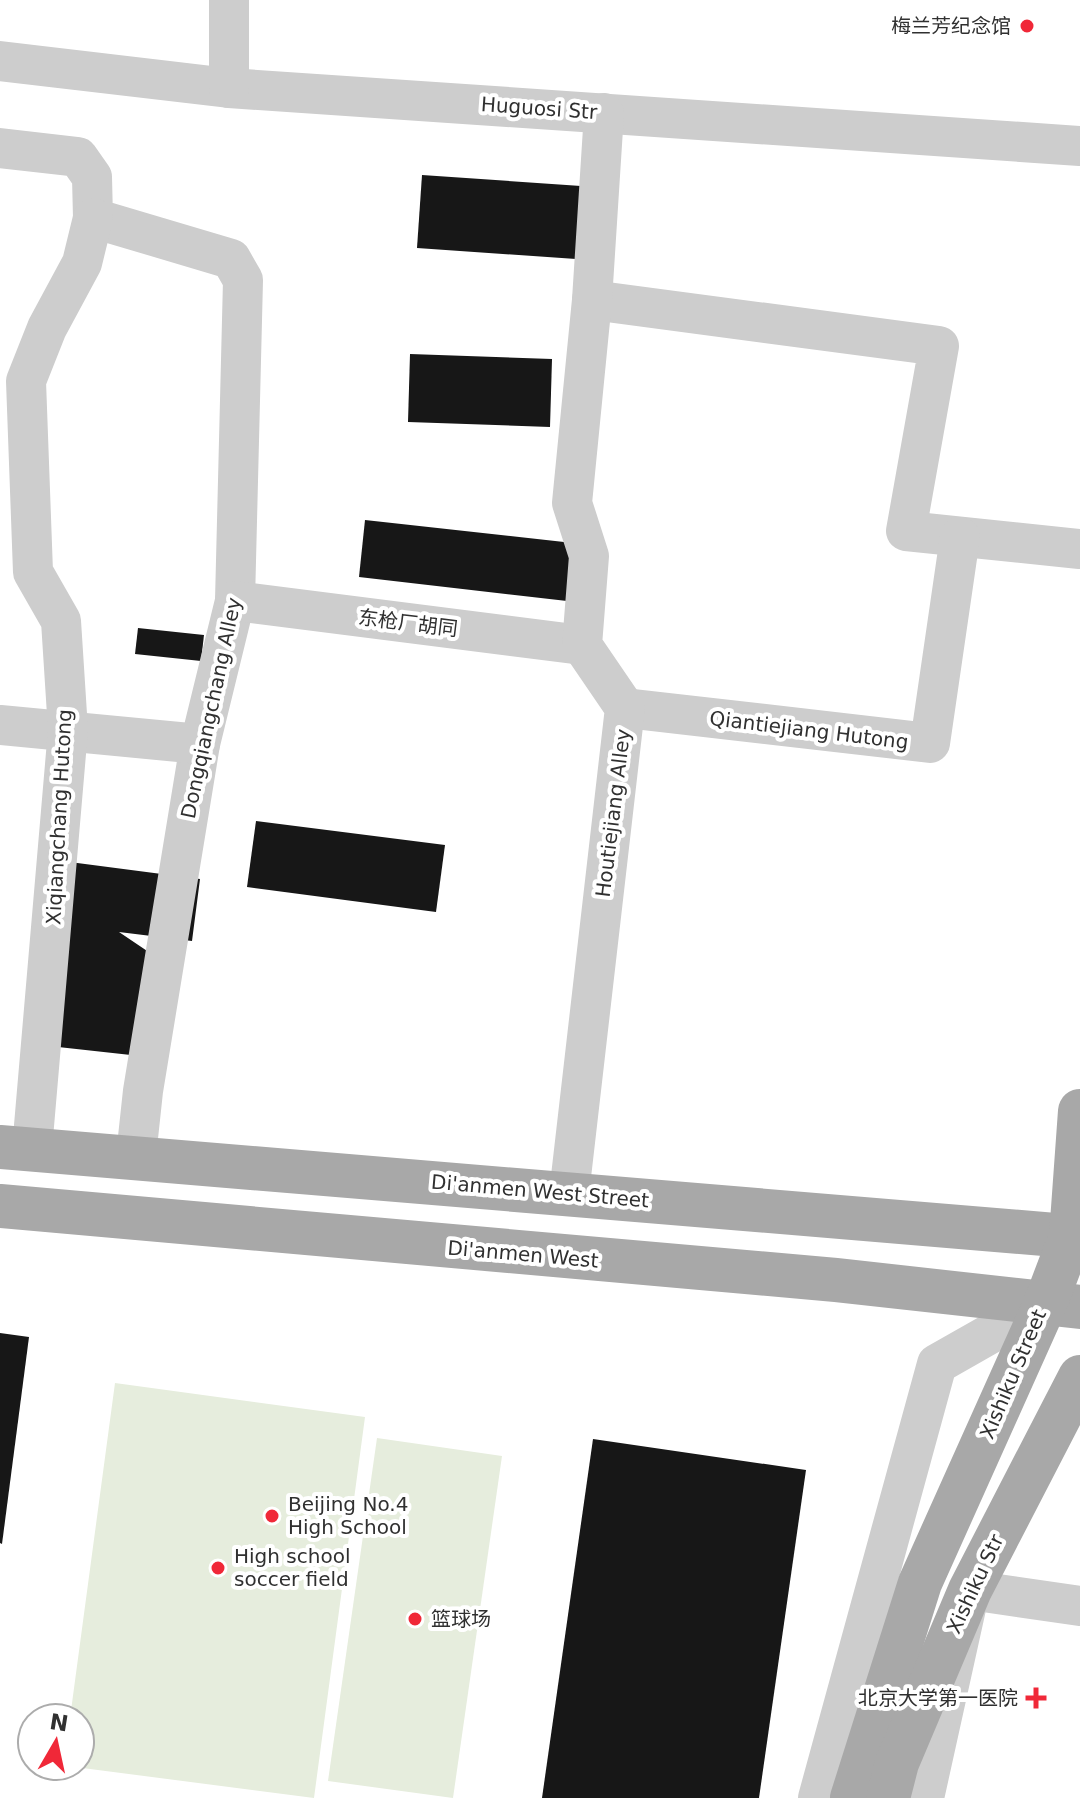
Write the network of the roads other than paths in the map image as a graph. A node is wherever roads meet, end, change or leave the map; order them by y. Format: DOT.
graph roads {
  1 [pos="229,0"];
  2 [pos="0,61"];
  3 [pos="229,88"];
  4 [pos="604,113"];
  5 [pos="1080,146"];
  6 [pos="0,148"];
  7 [pos="93,218"];
  8 [pos="592,300"];
  9 [pos="960,537"];
  10 [pos="1080,549"];
  11 [pos="235,601"];
  12 [pos="582,645"];
  13 [pos="625,708"];
  14 [pos="0,725"];
  15 [pos="68,730"];
  16 [pos="200,744"];
  17 [pos="1080,1111"];
  18 [pos="16,1148"];
  19 [pos="136,1156"];
  20 [pos="569,1194"];
  21 [pos="0,1206"];
  22 [pos="1076,1236"];
  23 [pos="1063,1305"];
  24 [pos="1080,1377"];
  25 [pos="970,1590"];
  26 [pos="1080,1606"];
  27 [pos="818,1798"];
  28 [pos="852,1798"];
  29 [pos="888,1798"];
  30 [pos="924,1798"];
  1 -- 3 [label="street"];
  2 -- 3 [label="street, Huguosi Str"];
  3 -- 4 [label="street, Huguosi Str"];
  4 -- 5 [label="street, Huguosi Str"];
  4 -- 8 [label="street"];
  6 -- 7 [label="street, Xiqiangchang Hutong"];
  7 -- 11 [label="street, Dongqiangchang Alley"];
  7 -- 15 [label="street, Xiqiangchang Hutong"];
  8 -- 9 [label="street"];
  8 -- 12 [label="street"];
  9 -- 10 [label="street"];
  9 -- 13 [label="street, Qiantiejiang Hutong"];
  11 -- 12 [label="street, 东枪厂胡同"];
  11 -- 16 [label="street, Dongqiangchang Alley"];
  12 -- 13 [label="street, Houtiejiang Alley"];
  13 -- 20 [label="street, Houtiejiang Alley"];
  14 -- 15 [label="street"];
  15 -- 16 [label="street"];
  15 -- 18 [label="street, Xiqiangchang Hutong"];
  16 -- 19 [label="street, Dongqiangchang Alley"];
  17 -- 22 [label="main road"];
  18 -- 19 [label="main road, Di'anmen West Street"];
  19 -- 20 [label="main road, Di'anmen West Street"];
  20 -- 22 [label="main road, Di'anmen West Street"];
  21 -- 23 [label="main road, Di'anmen West"];
  22 -- 23 [label="main road"];
  23 -- 27 [label="street, Xishiku Street"];
  23 -- 28 [label="main road, Xishiku Street"];
  24 -- 25 [label="main road, Xishiku Str"];
  25 -- 26 [label="street"];
  25 -- 29 [label="main road, Xishiku Str"];
  25 -- 30 [label="street"];
}
